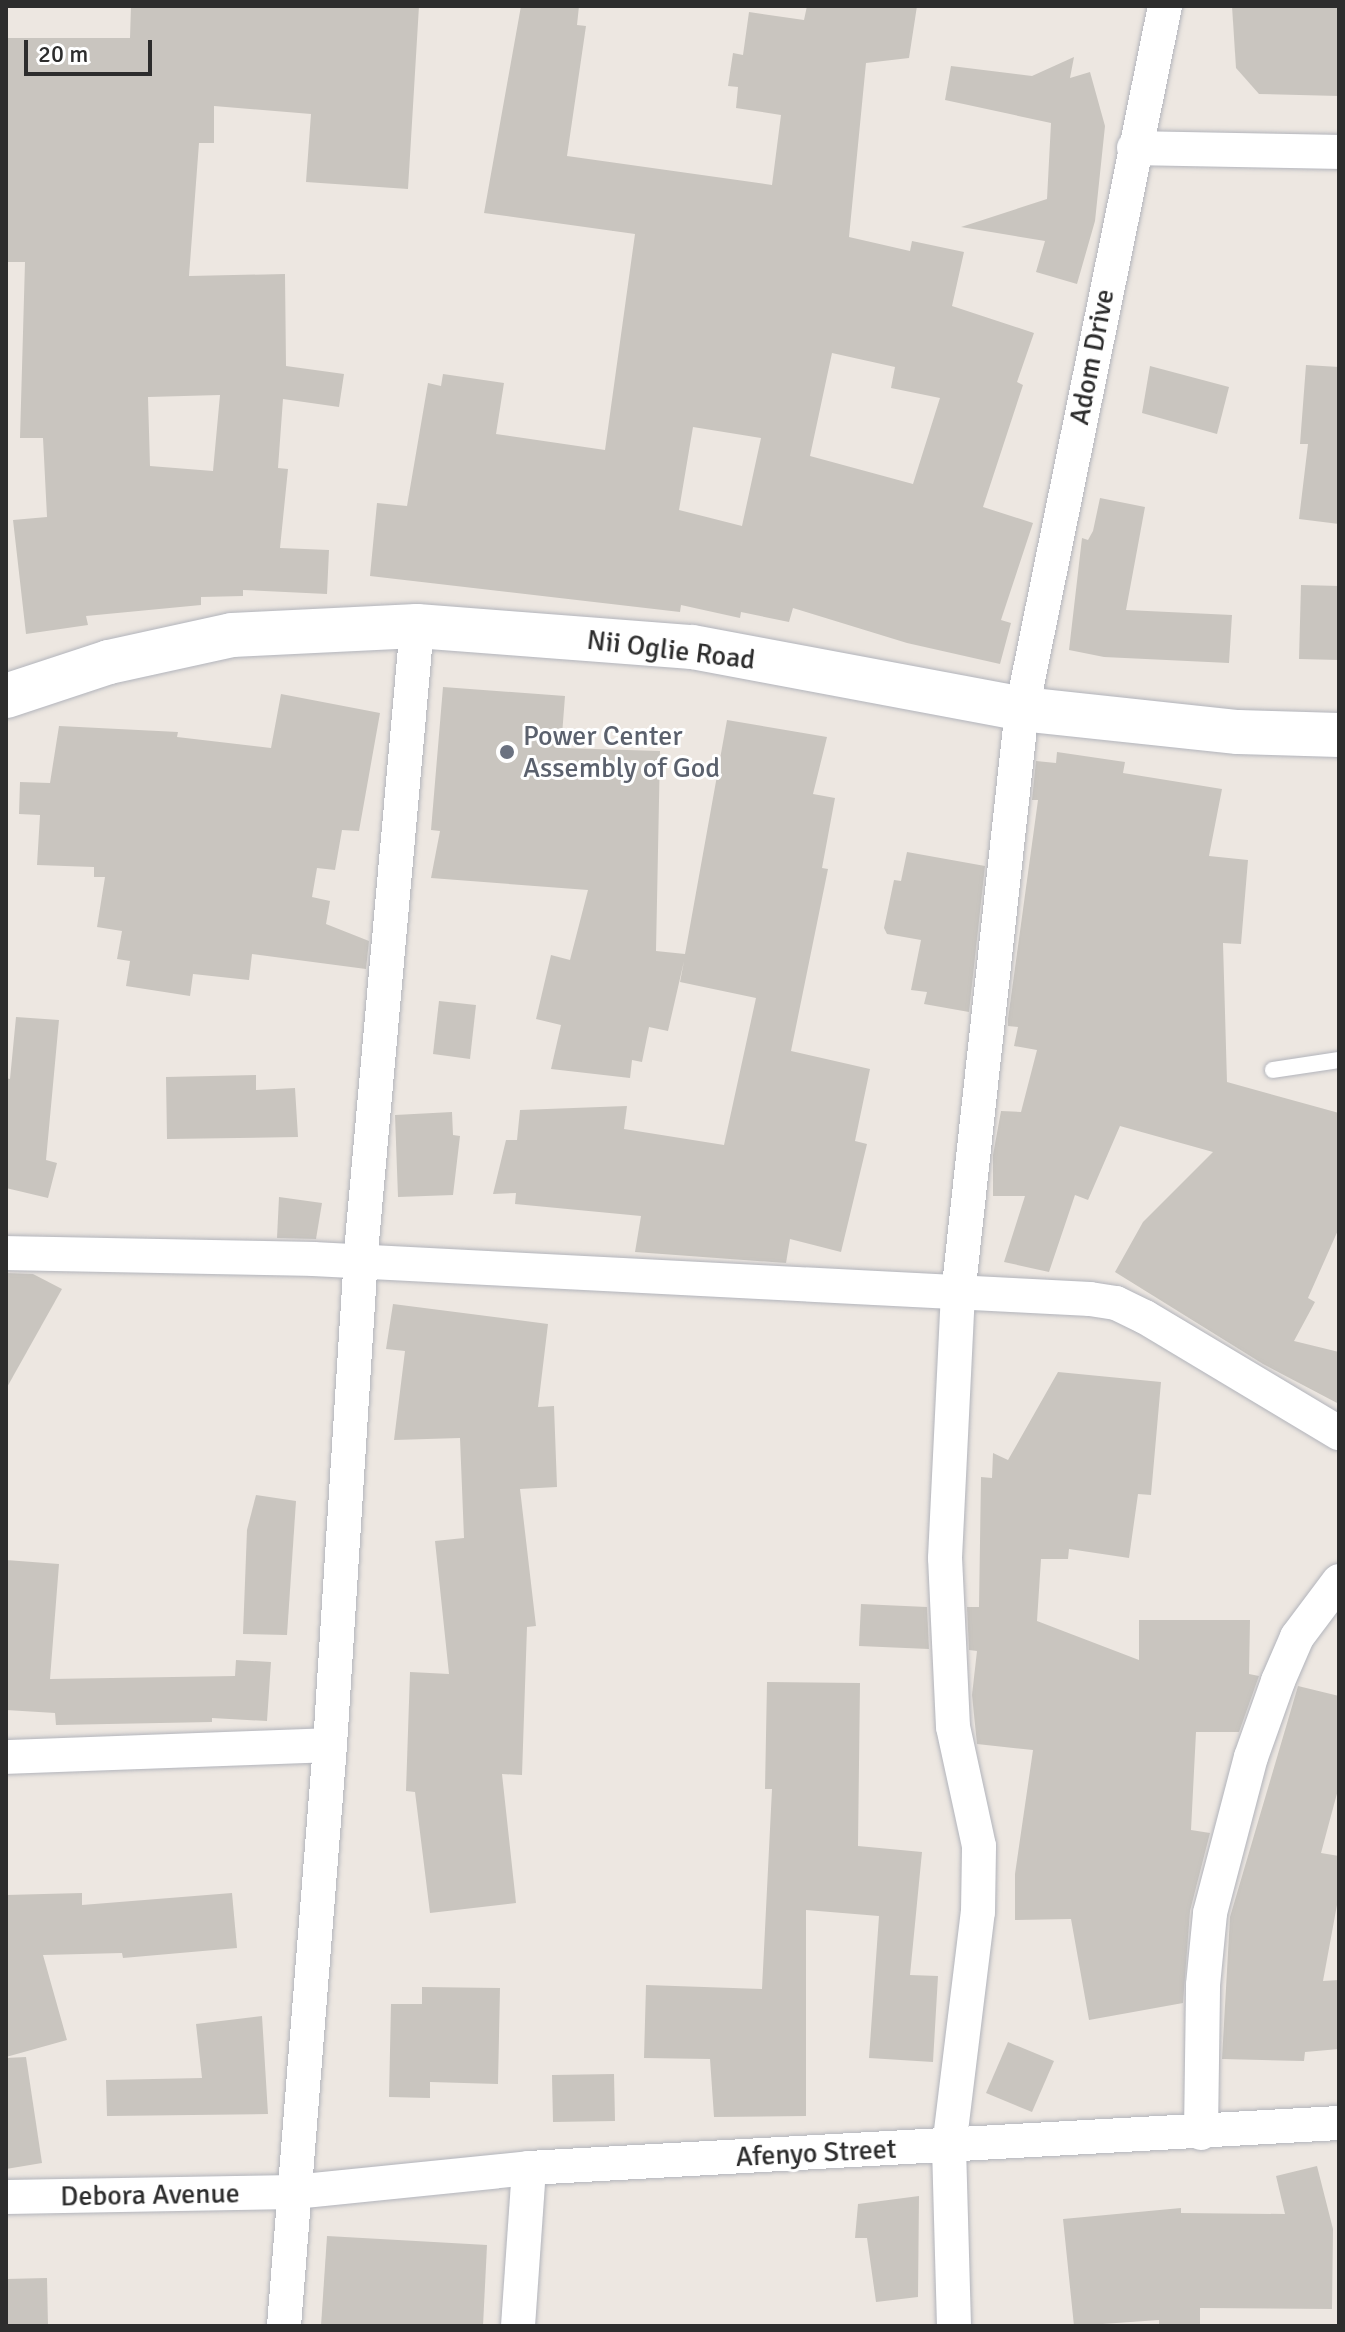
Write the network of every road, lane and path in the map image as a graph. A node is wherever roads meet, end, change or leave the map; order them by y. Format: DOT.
graph roads {
  1 [pos="1165,6"];
  2 [pos="1134,148"];
  3 [pos="1339,152"];
  4 [pos="417,626"];
  5 [pos="6,696"];
  6 [pos="1022,709"];
  7 [pos="1339,735"];
  8 [pos="1339,1060"];
  9 [pos="1273,1070"];
  10 [pos="6,1253"];
  11 [pos="361,1264"];
  12 [pos="958,1295"];
  13 [pos="1339,1433"];
  14 [pos="1339,1581"];
  15 [pos="330,1745"];
  16 [pos="6,1757"];
  17 [pos="1339,2123"];
  18 [pos="1201,2133"];
  19 [pos="949,2147"];
  20 [pos="529,2168"];
  21 [pos="294,2192"];
  22 [pos="6,2197"];
  23 [pos="284,2326"];
  24 [pos="518,2326"];
  25 [pos="954,2326"];
  1 -- 2 [label="street, Adom Drive"];
  2 -- 3 [label="street"];
  2 -- 6 [label="street, Adom Drive"];
  4 -- 5 [label="street, Nii Oglie Road"];
  4 -- 6 [label="street, Nii Oglie Road"];
  4 -- 11 [label="street"];
  6 -- 7 [label="street, Nii Oglie Road"];
  6 -- 12 [label="street, Adom Drive"];
  8 -- 9 [label="lane"];
  10 -- 11 [label="street"];
  11 -- 12 [label="street"];
  11 -- 15 [label="street"];
  12 -- 13 [label="street"];
  12 -- 19 [label="street, Adom Drive"];
  14 -- 18 [label="street"];
  15 -- 16 [label="street"];
  15 -- 21 [label="street"];
  17 -- 18 [label="street, Afenyo Street"];
  18 -- 19 [label="street, Afenyo Street"];
  19 -- 20 [label="street, Afenyo Street"];
  19 -- 25 [label="street, Adom Drive"];
  20 -- 21 [label="street, Afenyo Street"];
  20 -- 24 [label="street"];
  21 -- 22 [label="street, Debora Avenue"];
  21 -- 23 [label="street"];
}
